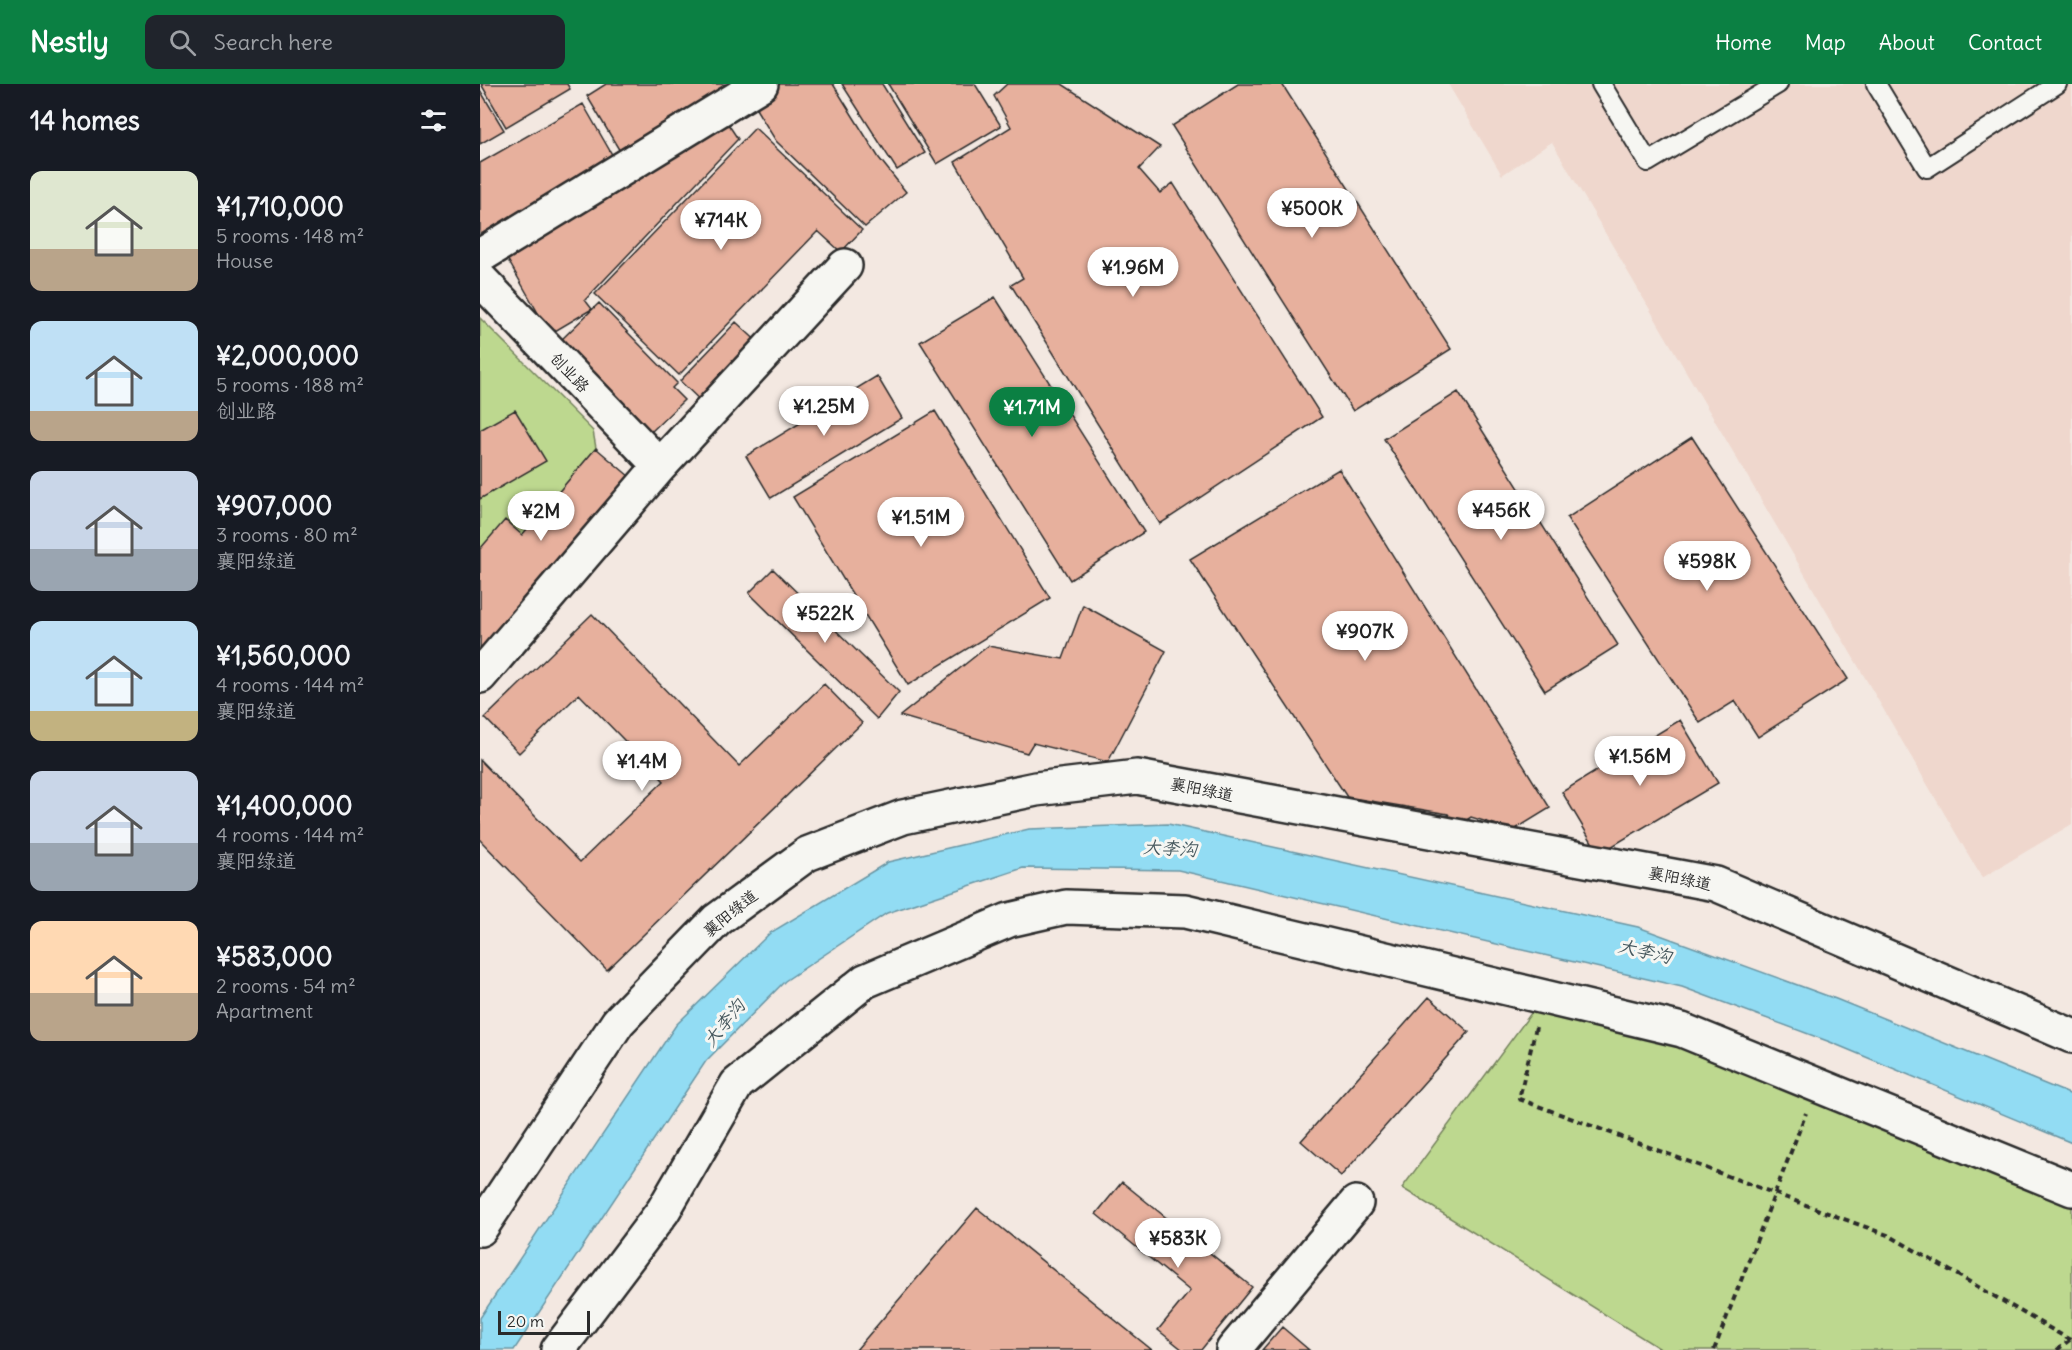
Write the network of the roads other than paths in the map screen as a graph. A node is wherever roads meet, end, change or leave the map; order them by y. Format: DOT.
graph roads {
  1 [pos="761,84"];
  2 [pos="1601,84"];
  3 [pos="1778,84"];
  4 [pos="1876,84"];
  5 [pos="2056,84"];
  6 [pos="480,256"];
  7 [pos="845,266"];
  8 [pos="480,279"];
  9 [pos="660,466"];
  10 [pos="480,676"];
  11 [pos="2072,1036"];
  12 [pos="2072,1189"];
  13 [pos="1356,1203"];
  14 [pos="480,1229"];
  15 [pos="558,1350"];
  16 [pos="1233,1350"];
  1 -- 6 [label="street"];
  2 -- 3 [label="lane"];
  4 -- 5 [label="lane"];
  7 -- 9 [label="street"];
  8 -- 9 [label="street, 创业路"];
  9 -- 10 [label="street"];
  11 -- 14 [label="street, 襄阳绿道"];
  12 -- 15 [label="street"];
  13 -- 16 [label="street"];
}
